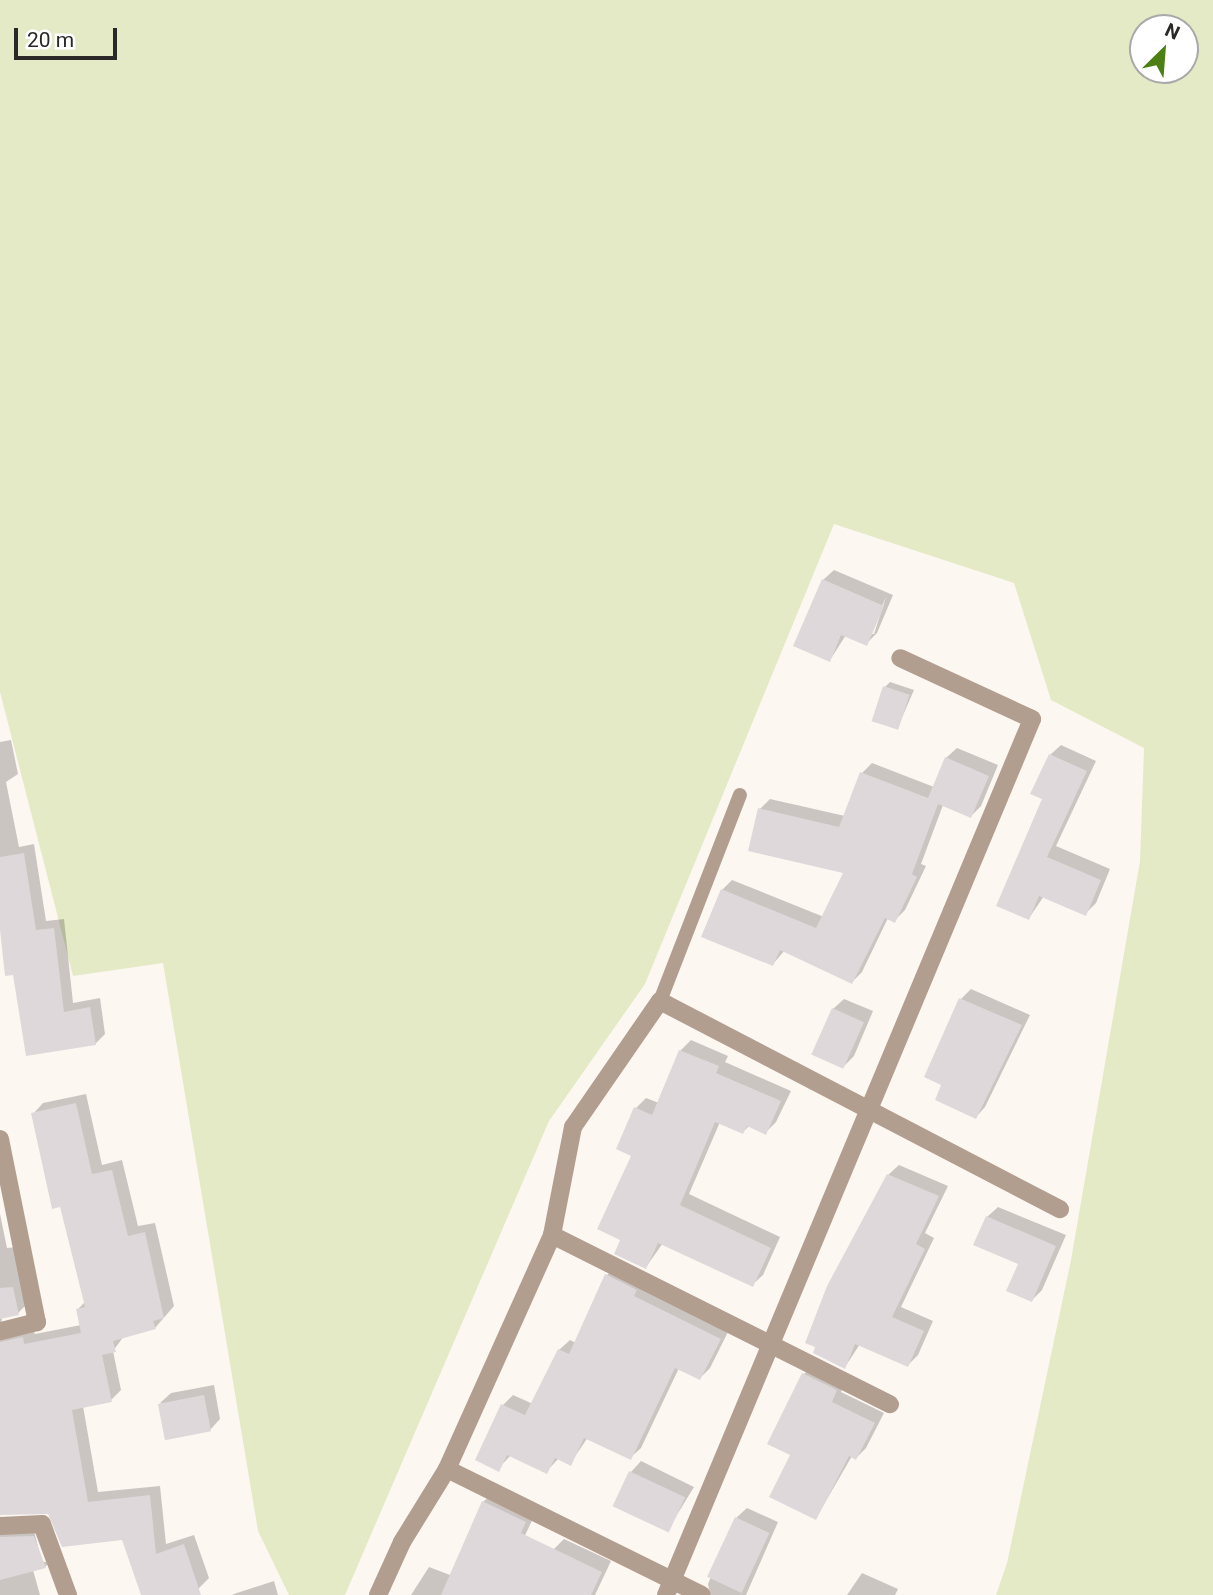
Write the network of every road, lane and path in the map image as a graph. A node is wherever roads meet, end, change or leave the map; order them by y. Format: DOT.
graph roads {
  1 [pos="900,658"];
  2 [pos="740,795"];
  3 [pos="660,1001"];
  4 [pos="869,1110"];
  5 [pos="0,1139"];
  6 [pos="1060,1209"];
  7 [pos="552,1236"];
  8 [pos="0,1331"];
  9 [pos="771,1343"];
  10 [pos="890,1404"];
  11 [pos="447,1469"];
  12 [pos="0,1526"];
  13 [pos="669,1587"];
  14 [pos="68,1595"];
  15 [pos="378,1595"];
  16 [pos="702,1595"];
  1 -- 4 [label="street"];
  2 -- 3 [label="lane"];
  3 -- 4 [label="street"];
  3 -- 7 [label="street"];
  4 -- 6 [label="street"];
  4 -- 9 [label="street"];
  5 -- 8 [label="street"];
  7 -- 9 [label="street"];
  7 -- 11 [label="street"];
  9 -- 10 [label="street"];
  9 -- 13 [label="street"];
  11 -- 13 [label="street"];
  11 -- 15 [label="street"];
  12 -- 14 [label="street"];
  13 -- 16 [label="street"];
}
